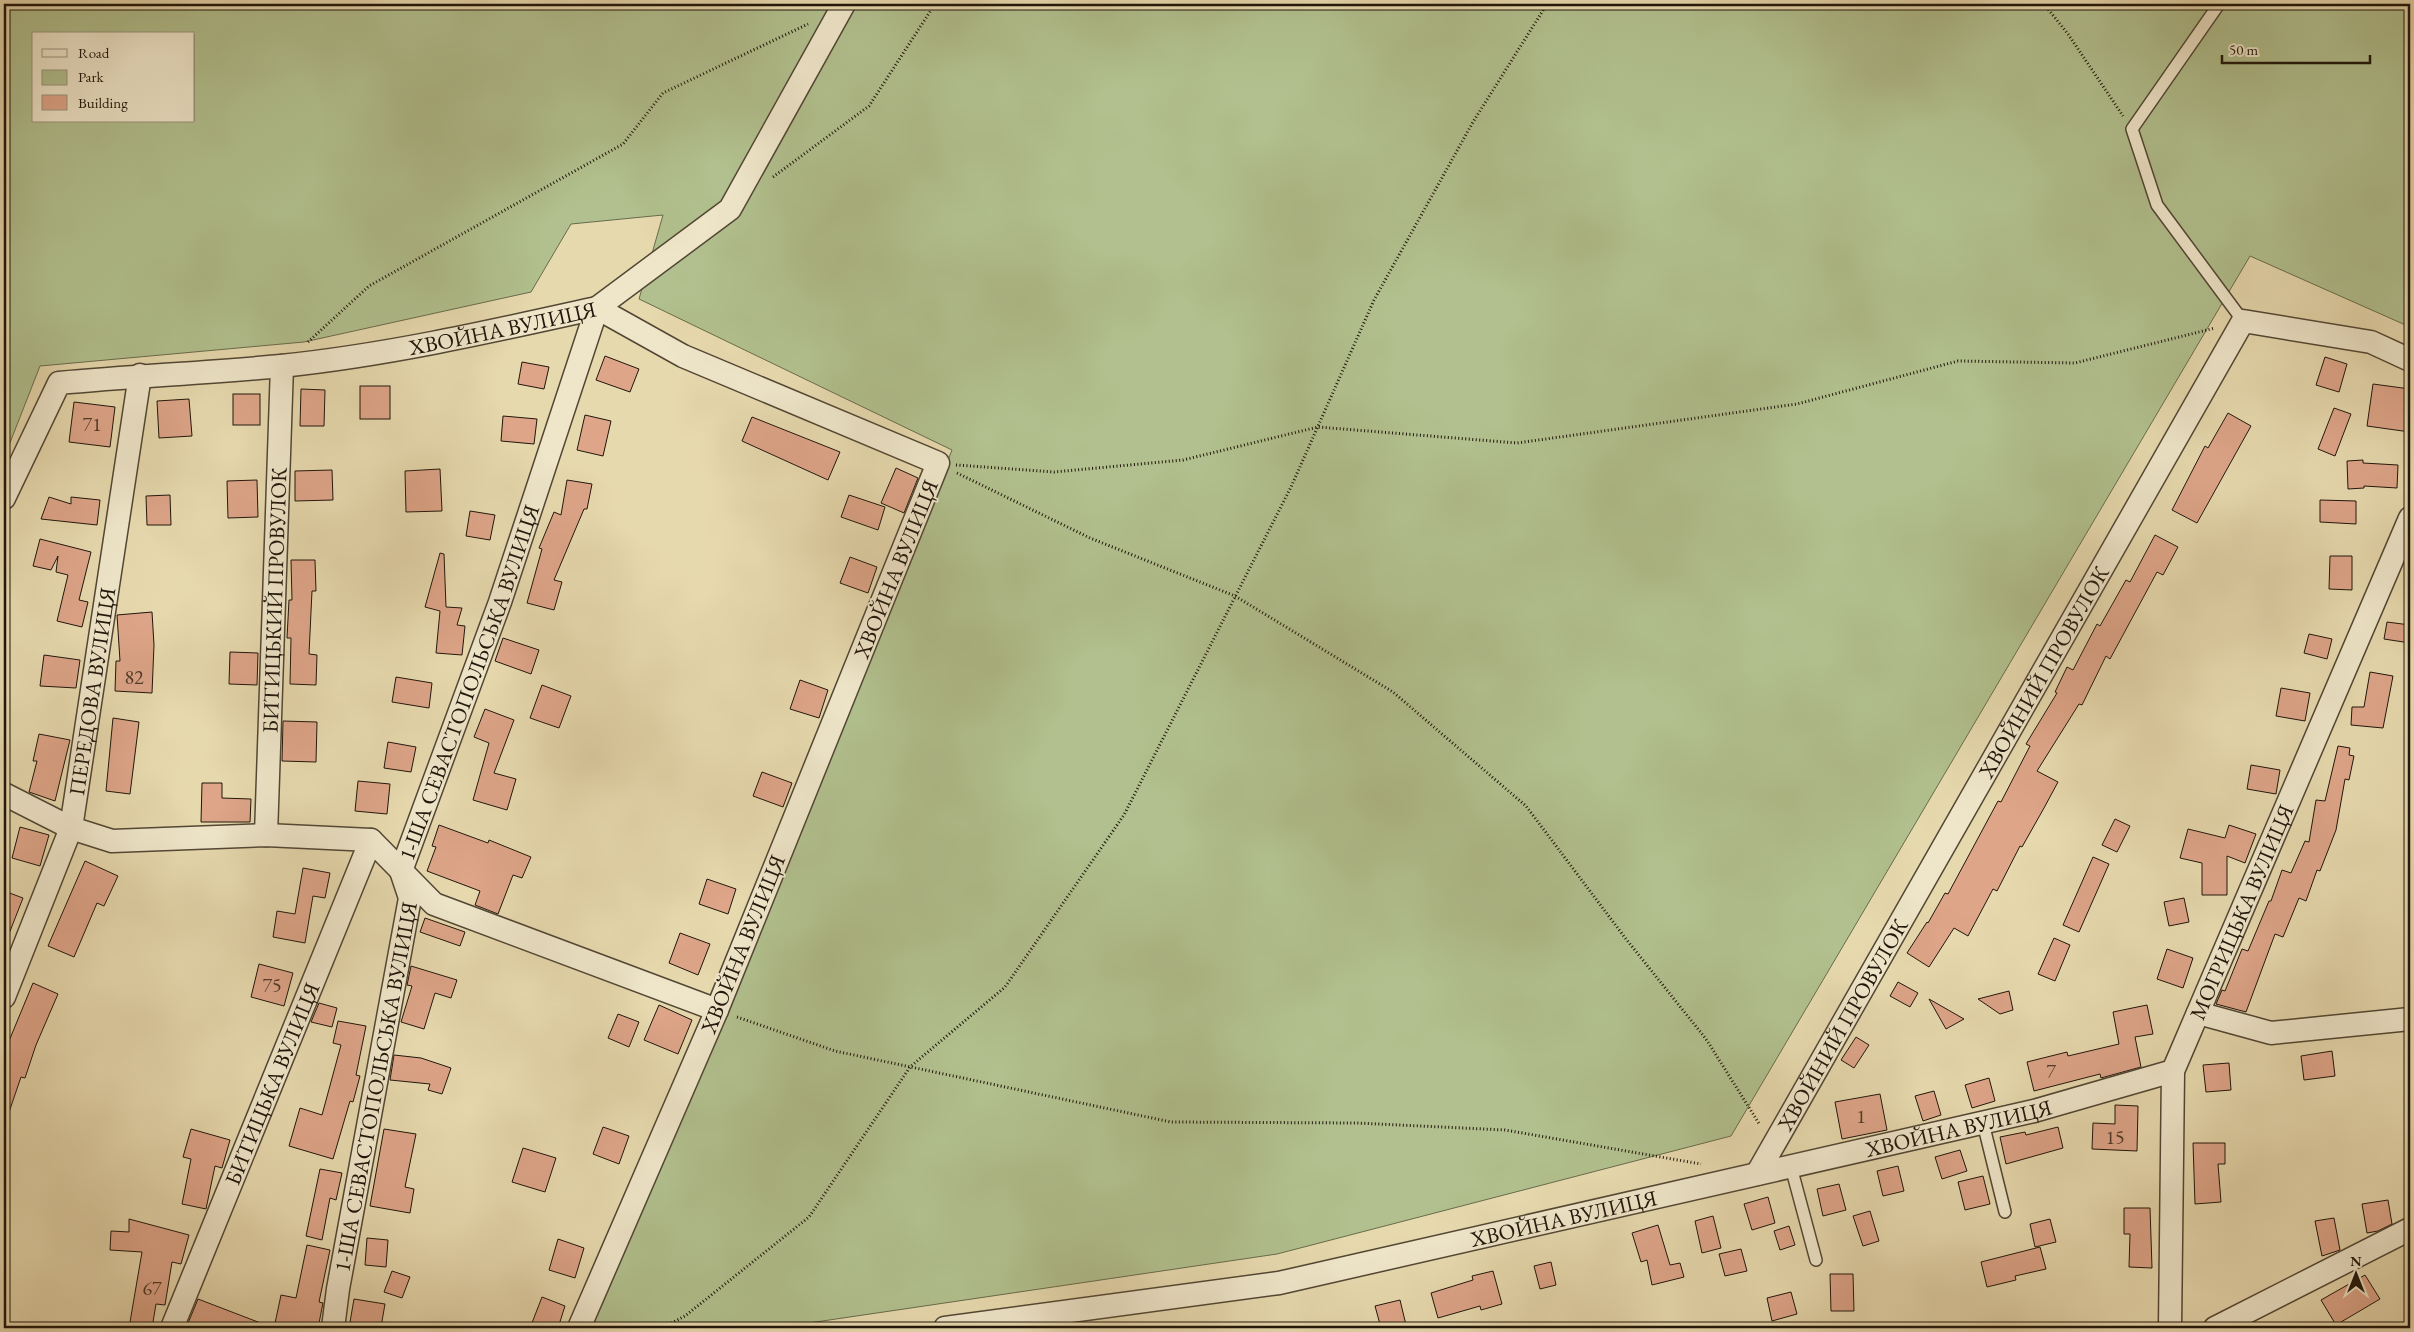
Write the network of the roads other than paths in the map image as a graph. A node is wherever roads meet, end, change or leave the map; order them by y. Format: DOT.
graph roads {
  1 [pos="2219,4"];
  2 [pos="843,6"];
  3 [pos="597,308"];
  4 [pos="2243,321"];
  5 [pos="2410,360"];
  6 [pos="282,366"];
  7 [pos="140,375"];
  8 [pos="4,498"];
  9 [pos="2410,518"];
  10 [pos="4,794"];
  11 [pos="70,828"];
  12 [pos="266,835"];
  13 [pos="371,840"];
  14 [pos="401,871"];
  15 [pos="4,997"];
  16 [pos="717,1010"];
  17 [pos="2198,1013"];
  18 [pos="2410,1018"];
  19 [pos="2173,1071"];
  20 [pos="1983,1123"];
  21 [pos="1791,1167"];
  22 [pos="1757,1174"];
  23 [pos="2005,1212"];
  24 [pos="2410,1229"];
  25 [pos="1816,1260"];
  26 [pos="172,1328"];
  27 [pos="333,1328"];
  28 [pos="579,1328"];
  29 [pos="945,1328"];
  30 [pos="2170,1328"];
  31 [pos="2215,1328"];
  1 -- 4 [label="lane"];
  2 -- 3 [label="street"];
  3 -- 6 [label="street, ХВОЙНА ВУЛИЦЯ"];
  3 -- 14 [label="street, 1-ША СЕВАСТОПОЛЬСЬКА ВУЛИЦЯ"];
  3 -- 16 [label="street, ХВОЙНА ВУЛИЦЯ"];
  4 -- 5 [label="street"];
  4 -- 22 [label="street, ХВОЙНИЙ ПРОВУЛОК"];
  6 -- 7 [label="street, ХВОЙНА ВУЛИЦЯ"];
  6 -- 12 [label="street, БИТИЦЬКИЙ ПРОВУЛОК"];
  7 -- 8 [label="street, ХВОЙНА ВУЛИЦЯ"];
  7 -- 11 [label="street, ПЕРЕДОВА ВУЛИЦЯ"];
  9 -- 17 [label="street, МОГРИЦЬКА ВУЛИЦЯ"];
  10 -- 11 [label="street"];
  11 -- 12 [label="street"];
  11 -- 15 [label="street, ПЕРЕДОВА ВУЛИЦЯ"];
  12 -- 13 [label="street"];
  13 -- 14 [label="street"];
  13 -- 26 [label="street, БИТИЦЬКА ВУЛИЦЯ"];
  14 -- 16 [label="street"];
  14 -- 27 [label="street, 1-ША СЕВАСТОПОЛЬСЬКА ВУЛИЦЯ"];
  16 -- 28 [label="street, ХВОЙНА ВУЛИЦЯ"];
  17 -- 18 [label="street"];
  17 -- 19 [label="street, МОГРИЦЬКА ВУЛИЦЯ"];
  19 -- 20 [label="street, ХВОЙНА ВУЛИЦЯ"];
  19 -- 30 [label="street, МОГРИЦЬКА ВУЛИЦЯ"];
  20 -- 21 [label="street, ХВОЙНА ВУЛИЦЯ"];
  20 -- 23 [label="lane"];
  21 -- 22 [label="street, ХВОЙНА ВУЛИЦЯ"];
  21 -- 25 [label="lane"];
  22 -- 29 [label="street, ХВОЙНА ВУЛИЦЯ"];
  24 -- 31 [label="street"];
}
